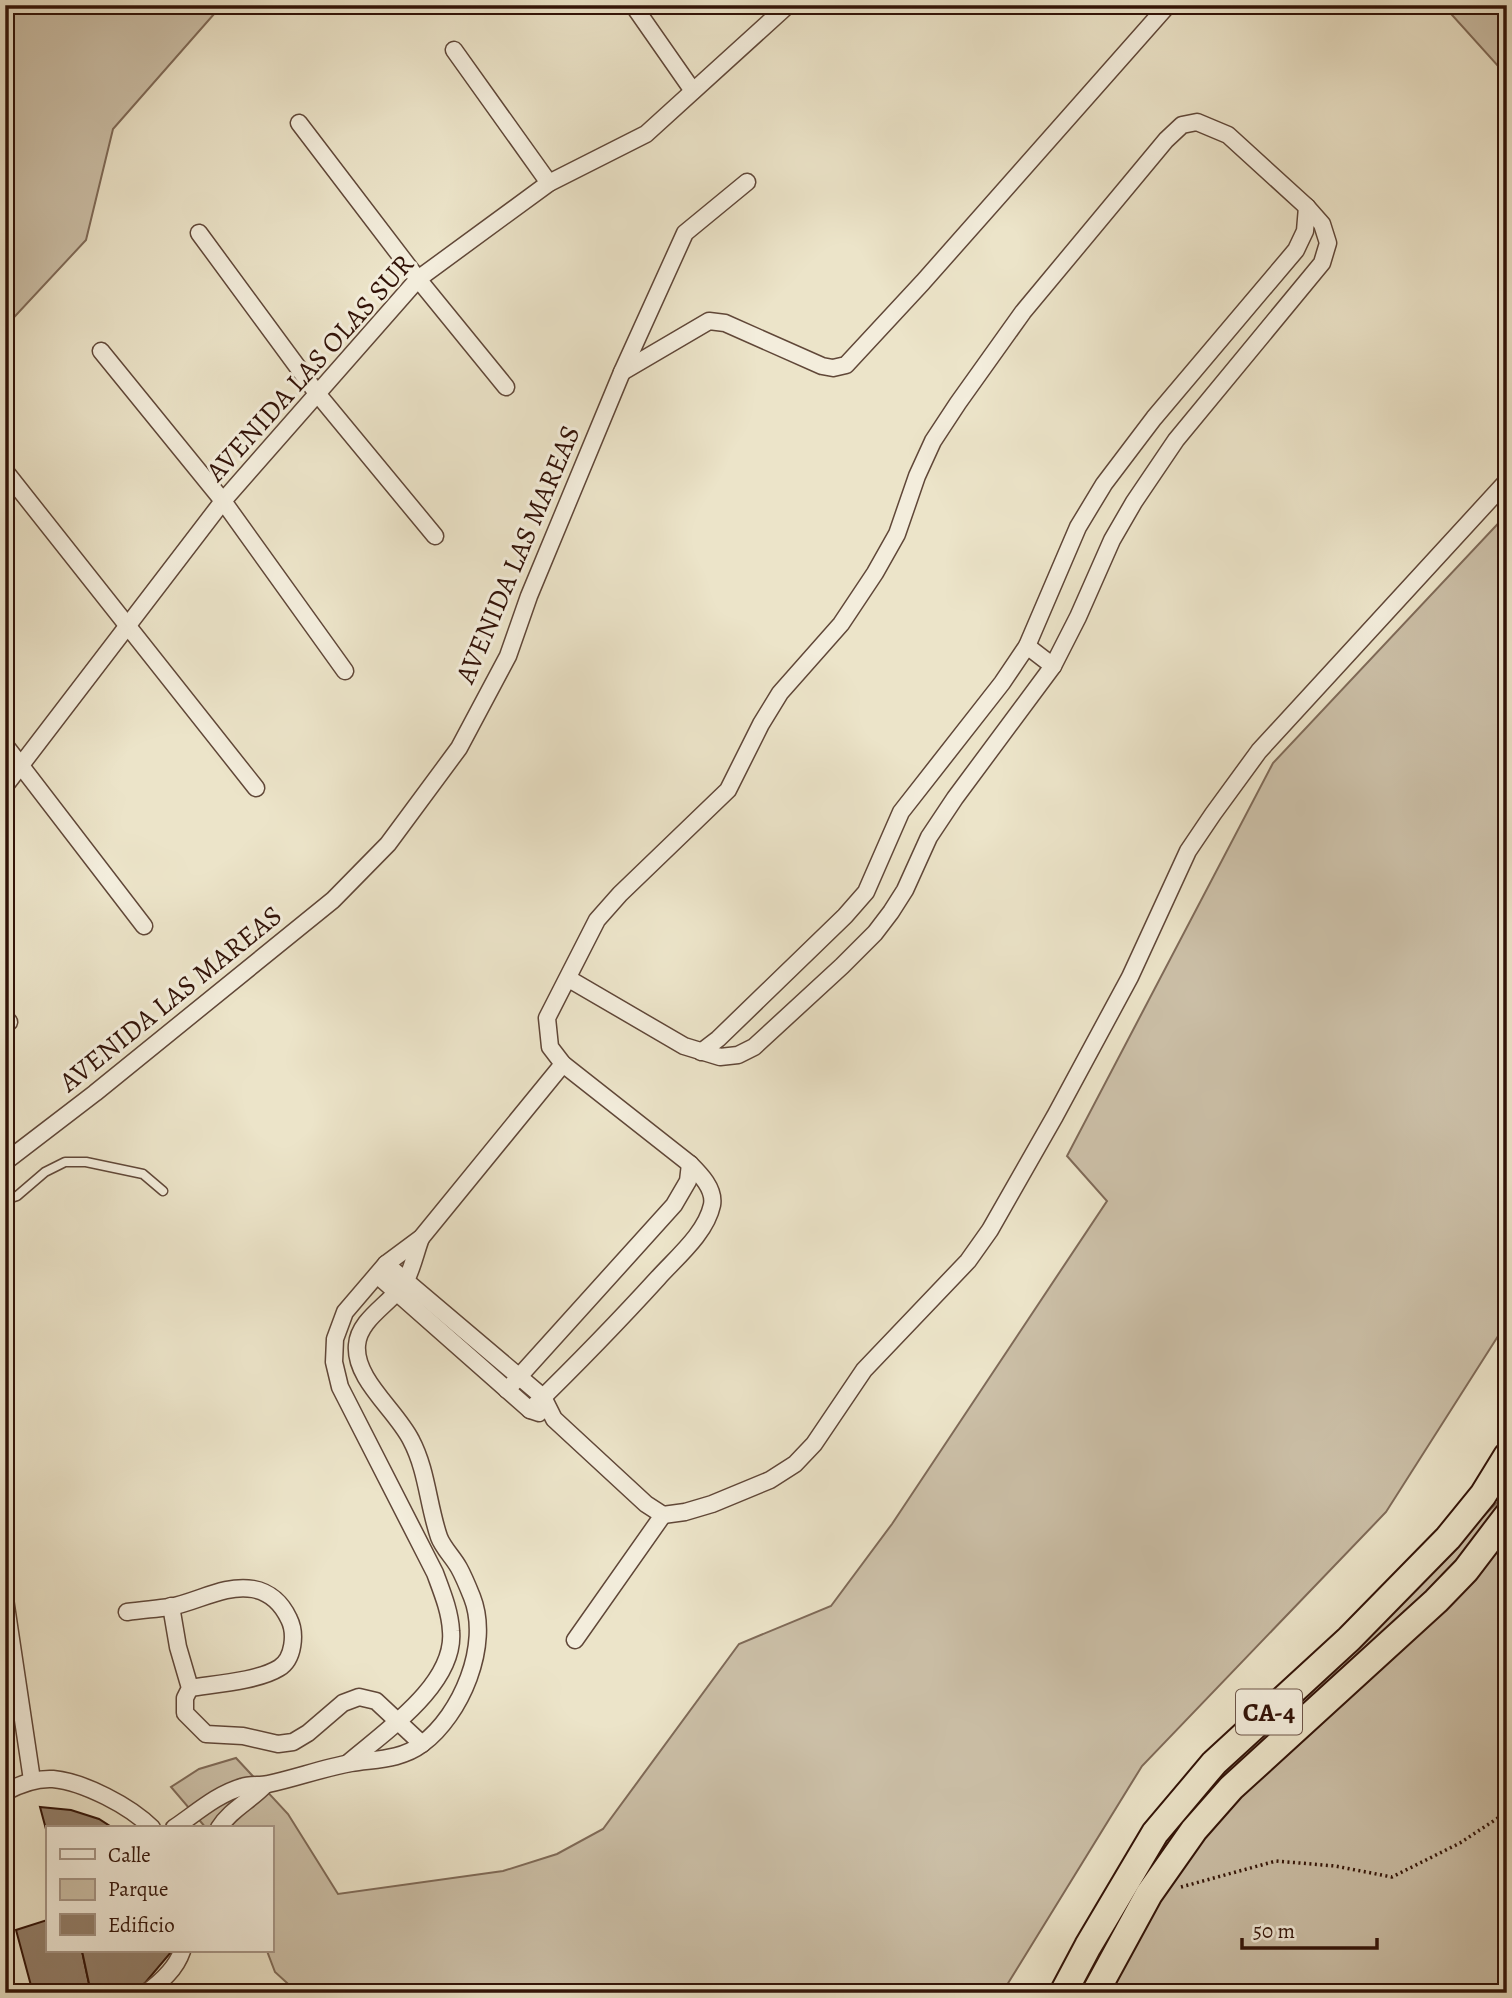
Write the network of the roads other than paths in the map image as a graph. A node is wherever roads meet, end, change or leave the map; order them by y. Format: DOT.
graph roads {
  1 [pos="633,5"];
  2 [pos="788,5"];
  3 [pos="1168,5"];
  4 [pos="454,50"];
  5 [pos="693,91"];
  6 [pos="299,123"];
  7 [pos="747,182"];
  8 [pos="549,183"];
  9 [pos="1307,207"];
  10 [pos="199,233"];
  11 [pos="418,279"];
  12 [pos="101,351"];
  13 [pos="622,372"];
  14 [pos="506,387"];
  15 [pos="316,392"];
  16 [pos="5,471"];
  17 [pos="1507,481"];
  18 [pos="223,501"];
  19 [pos="435,536"];
  20 [pos="127,625"];
  21 [pos="1027,646"];
  22 [pos="1054,666"];
  23 [pos="345,671"];
  24 [pos="5,745"];
  25 [pos="21,766"];
  26 [pos="5,786"];
  27 [pos="256,788"];
  28 [pos="144,926"];
  29 [pos="569,979"];
  30 [pos="701,1052"];
  31 [pos="564,1064"];
  32 [pos="5,1162"];
  33 [pos="690,1164"];
  34 [pos="163,1191"];
  35 [pos="5,1200"];
  36 [pos="421,1238"];
  37 [pos="381,1269"];
  38 [pos="402,1285"];
  39 [pos="520,1376"];
  40 [pos="507,1390"];
  41 [pos="543,1397"];
  42 [pos="530,1410"];
  43 [pos="554,1419"];
  44 [pos="1507,1456"];
  45 [pos="663,1515"];
  46 [pos="1507,1516"];
  47 [pos="5,1599"];
  48 [pos="171,1606"];
  49 [pos="127,1612"];
  50 [pos="575,1640"];
  51 [pos="190,1688"];
  52 [pos="397,1721"];
  53 [pos="422,1744"];
  54 [pos="348,1763"];
  55 [pos="32,1780"];
  56 [pos="265,1785"];
  57 [pos="5,1792"];
  58 [pos="149,1826"];
  59 [pos="177,1826"];
  60 [pos="220,1826"];
  61 [pos="182,1952"];
  62 [pos="146,1993"];
  63 [pos="1063,1993"];
  64 [pos="1096,1993"];
  1 -- 5 [label="street"];
  2 -- 5 [label="street, AVENIDA LAS OLAS SUR"];
  3 -- 13 [label="street"];
  4 -- 8 [label="street"];
  5 -- 8 [label="street, AVENIDA LAS OLAS SUR"];
  6 -- 11 [label="street"];
  7 -- 13 [label="street, AVENIDA LAS MAREAS"];
  8 -- 11 [label="street, AVENIDA LAS OLAS SUR"];
  9 -- 21 [label="street"];
  9 -- 22 [label="street"];
  9 -- 29 [label="street"];
  10 -- 15 [label="street"];
  11 -- 14 [label="street"];
  11 -- 15 [label="street, AVENIDA LAS OLAS SUR"];
  12 -- 18 [label="street"];
  13 -- 32 [label="street, AVENIDA LAS MAREAS"];
  15 -- 18 [label="street, AVENIDA LAS OLAS SUR"];
  15 -- 19 [label="street"];
  16 -- 20 [label="street"];
  17 -- 45 [label="street"];
  18 -- 20 [label="street, AVENIDA LAS OLAS SUR"];
  18 -- 23 [label="street"];
  20 -- 25 [label="street, AVENIDA LAS OLAS SUR"];
  20 -- 27 [label="street"];
  21 -- 22 [label="street"];
  21 -- 30 [label="street"];
  22 -- 30 [label="street"];
  24 -- 25 [label="street"];
  25 -- 26 [label="street, AVENIDA LAS OLAS SUR"];
  25 -- 28 [label="street"];
  29 -- 30 [label="street"];
  29 -- 31 [label="street"];
  31 -- 33 [label="street"];
  31 -- 36 [label="street"];
  33 -- 39 [label="street"];
  33 -- 41 [label="street"];
  34 -- 35 [label="lane"];
  36 -- 37 [label="street"];
  36 -- 38 [label="street"];
  37 -- 38 [label="street"];
  37 -- 52 [label="street"];
  38 -- 39 [label="street"];
  38 -- 40 [label="street"];
  38 -- 53 [label="street"];
  39 -- 40 [label="street"];
  39 -- 41 [label="street"];
  40 -- 42 [label="street"];
  41 -- 42 [label="street"];
  41 -- 43 [label="street"];
  42 -- 43 [label="street"];
  43 -- 45 [label="street"];
  44 -- 63 [label="highway, CA-4"];
  45 -- 50 [label="street"];
  46 -- 64 [label="highway, CA-4"];
  47 -- 55 [label="street"];
  48 -- 49 [label="street"];
  48 -- 51 [label="street"];
  48 -- 51 [label="street"];
  51 -- 52 [label="street"];
  52 -- 53 [label="street"];
  52 -- 54 [label="street"];
  53 -- 54 [label="street"];
  54 -- 56 [label="street"];
  55 -- 57 [label="street"];
  55 -- 58 [label="street"];
  56 -- 59 [label="street"];
  56 -- 60 [label="street"];
  61 -- 62 [label="street"];
}
